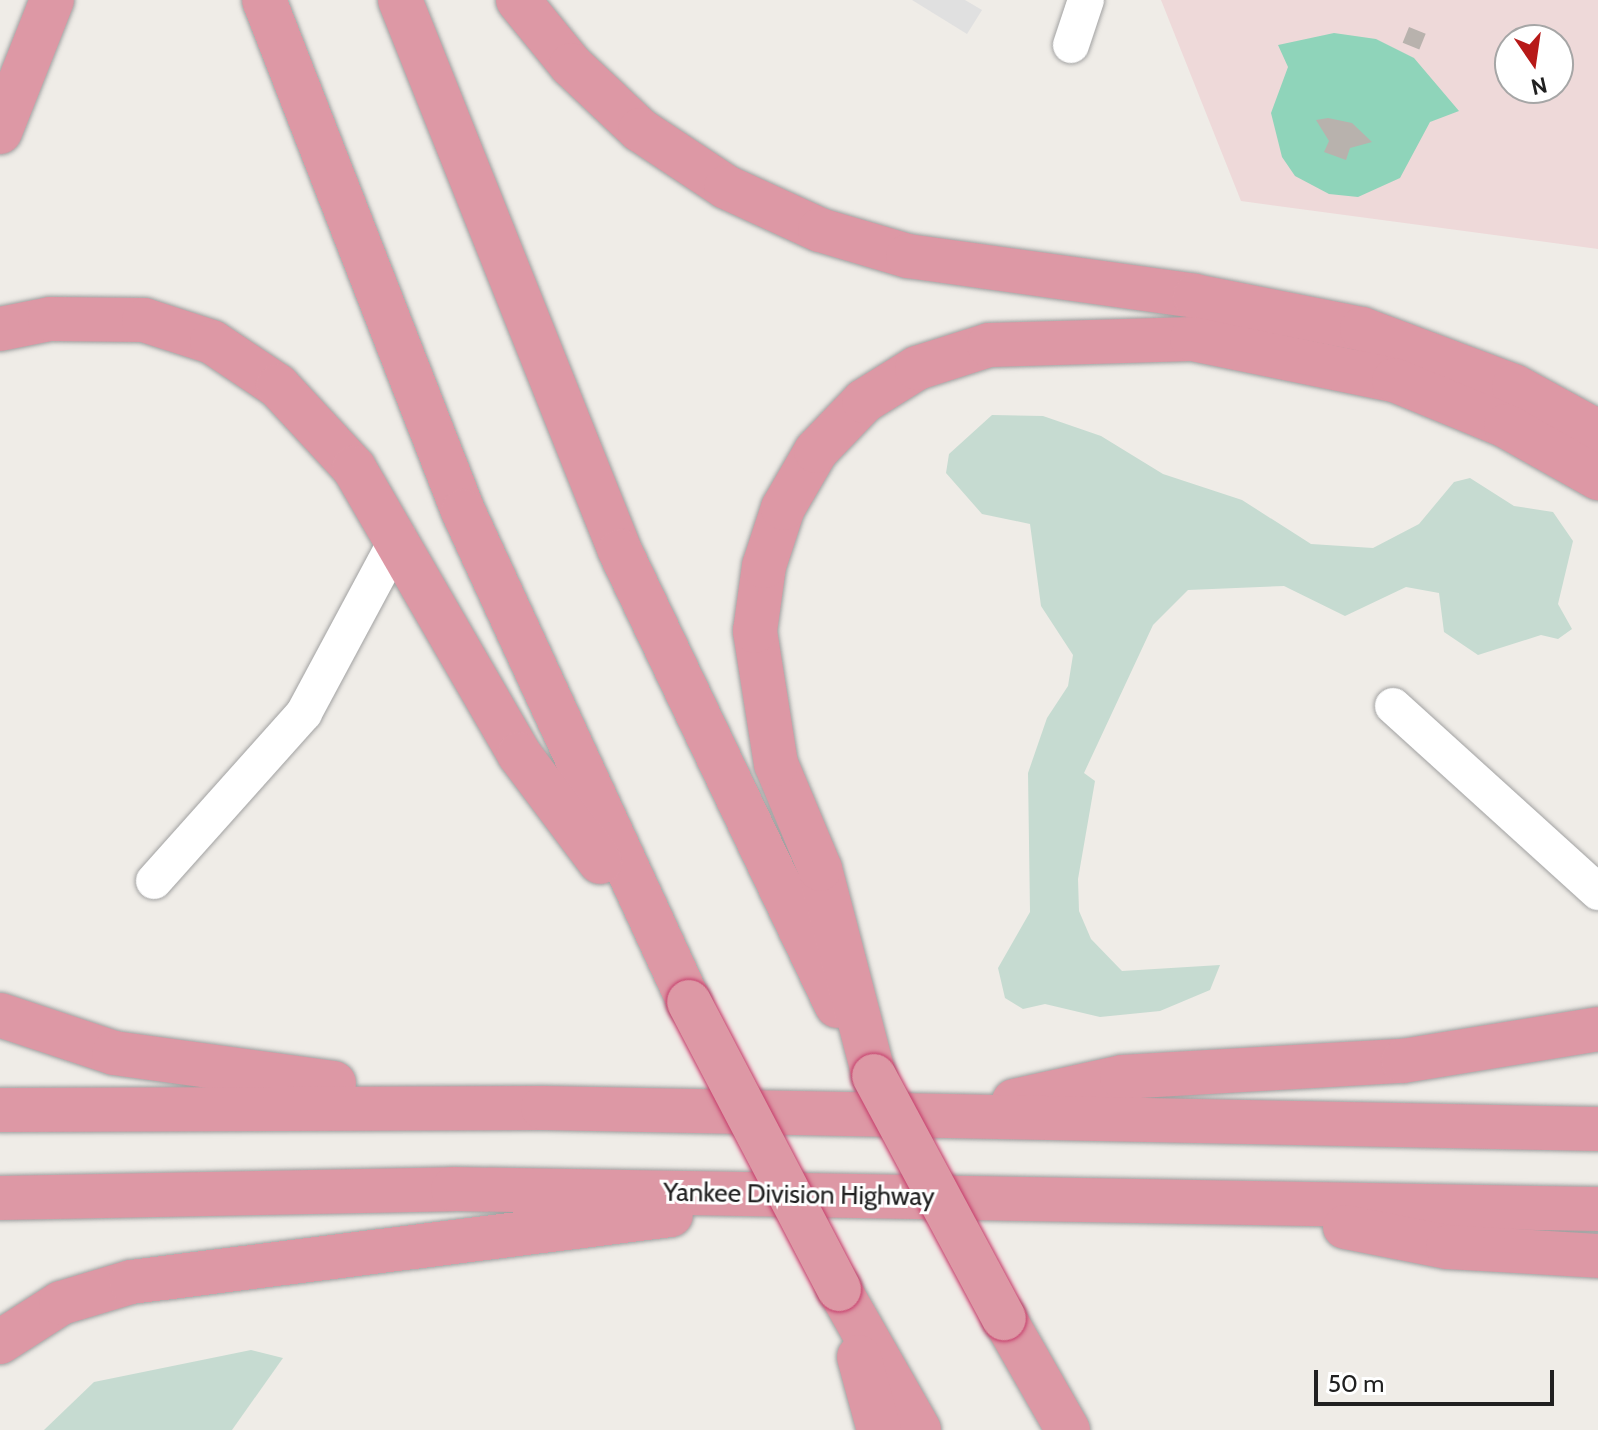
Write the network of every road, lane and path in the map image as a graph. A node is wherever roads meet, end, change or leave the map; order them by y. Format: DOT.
graph roads {
  1 [pos="52,0"];
  2 [pos="264,0"];
  3 [pos="400,0"];
  4 [pos="518,0"];
  5 [pos="1086,0"];
  6 [pos="1071,45"];
  7 [pos="0,132"];
  8 [pos="0,329"];
  9 [pos="1598,432"];
  10 [pos="1598,478"];
  11 [pos="398,538"];
  12 [pos="1393,706"];
  13 [pos="154,881"];
  14 [pos="1598,892"];
  15 [pos="660,941"];
  16 [pos="846,1005"];
  17 [pos="0,1015"];
  18 [pos="1598,1029"];
  19 [pos="543,1108"];
  20 [pos="0,1110"];
  21 [pos="946,1116"];
  22 [pos="1598,1129"];
  23 [pos="816,1196"];
  24 [pos="0,1198"];
  25 [pos="1232,1204"];
  26 [pos="1598,1209"];
  27 [pos="1598,1256"];
  28 [pos="839,1289"];
  29 [pos="0,1342"];
  30 [pos="1068,1428"];
  31 [pos="879,1430"];
  32 [pos="919,1430"];
  1 -- 7 [label="highway"];
  2 -- 15 [label="highway"];
  3 -- 16 [label="highway"];
  4 -- 9 [label="highway"];
  5 -- 6 [label="street"];
  8 -- 11 [label="highway"];
  10 -- 16 [label="highway"];
  11 -- 13 [label="street"];
  11 -- 15 [label="highway"];
  12 -- 14 [label="street"];
  15 -- 28 [label="highway, bridge"];
  16 -- 30 [label="highway, bridge"];
  17 -- 19 [label="highway"];
  18 -- 21 [label="highway"];
  19 -- 20 [label="highway"];
  19 -- 21 [label="highway"];
  21 -- 22 [label="highway"];
  23 -- 24 [label="highway, Yankee Division Highway"];
  23 -- 25 [label="highway, Yankee Division Highway"];
  23 -- 29 [label="highway"];
  25 -- 26 [label="highway, Yankee Division Highway"];
  25 -- 27 [label="highway"];
  28 -- 31 [label="highway"];
  28 -- 32 [label="highway"];
}
